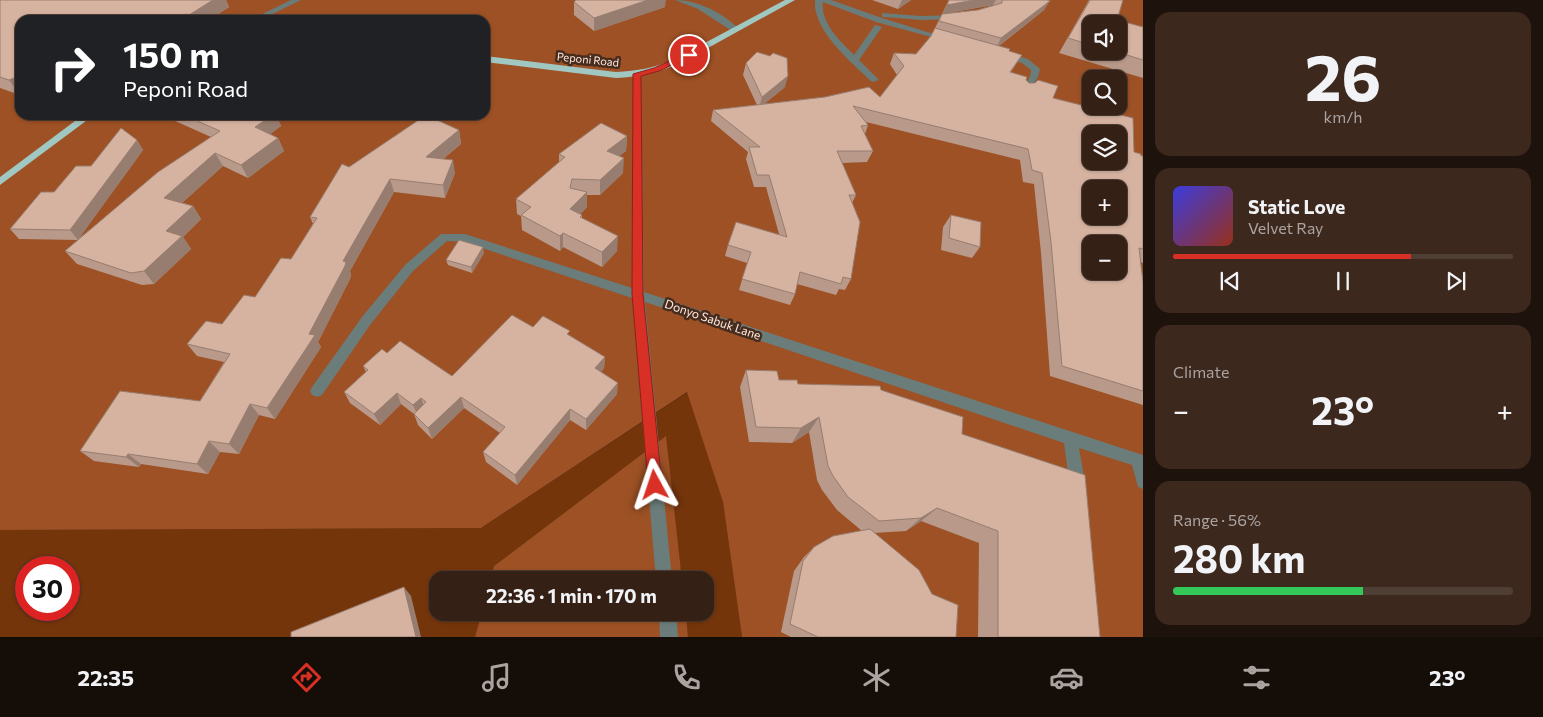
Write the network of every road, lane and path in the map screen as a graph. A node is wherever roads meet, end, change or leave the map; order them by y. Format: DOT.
graph roads {
  1 [pos="297,0"];
  2 [pos="679,0"];
  3 [pos="791,0"];
  4 [pos="819,0"];
  5 [pos="824,0"];
  6 [pos="842,0"];
  7 [pos="701,3"];
  8 [pos="265,15"];
  9 [pos="969,16"];
  10 [pos="878,27"];
  11 [pos="736,30"];
  12 [pos="952,41"];
  13 [pos="998,54"];
  14 [pos="490,60"];
  15 [pos="855,60"];
  16 [pos="637,74"];
  17 [pos="875,80"];
  18 [pos="1024,90"];
  19 [pos="82,120"];
  20 [pos="0,182"];
  21 [pos="638,294"];
  22 [pos="317,391"];
  23 [pos="1071,439"];
  24 [pos="1141,462"];
  25 [pos="1143,482"];
  26 [pos="1080,505"];
  27 [pos="663,571"];
  28 [pos="668,621"];
  29 [pos="669,637"];
  1 -- 8 [label="street"];
  2 -- 7 [label="street"];
  3 -- 11 [label="main road, Peponi Road"];
  4 -- 15 [label="street"];
  5 -- 12 [label="street"];
  6 -- 9 [label="street"];
  7 -- 11 [label="street"];
  10 -- 15 [label="street"];
  11 -- 16 [label="main road, Peponi Road"];
  13 -- 18 [label="street"];
  14 -- 16 [label="main road, Peponi Road"];
  15 -- 17 [label="street"];
  16 -- 21 [label="street"];
  19 -- 20 [label="main road"];
  21 -- 22 [label="street, Donyo Sabuk Lane"];
  21 -- 23 [label="street, Donyo Sabuk Lane"];
  21 -- 27 [label="street"];
  23 -- 24 [label="street, Donyo Sabuk Lane"];
  23 -- 26 [label="street"];
  24 -- 25 [label="street"];
  28 -- 29 [label="street"];
}
